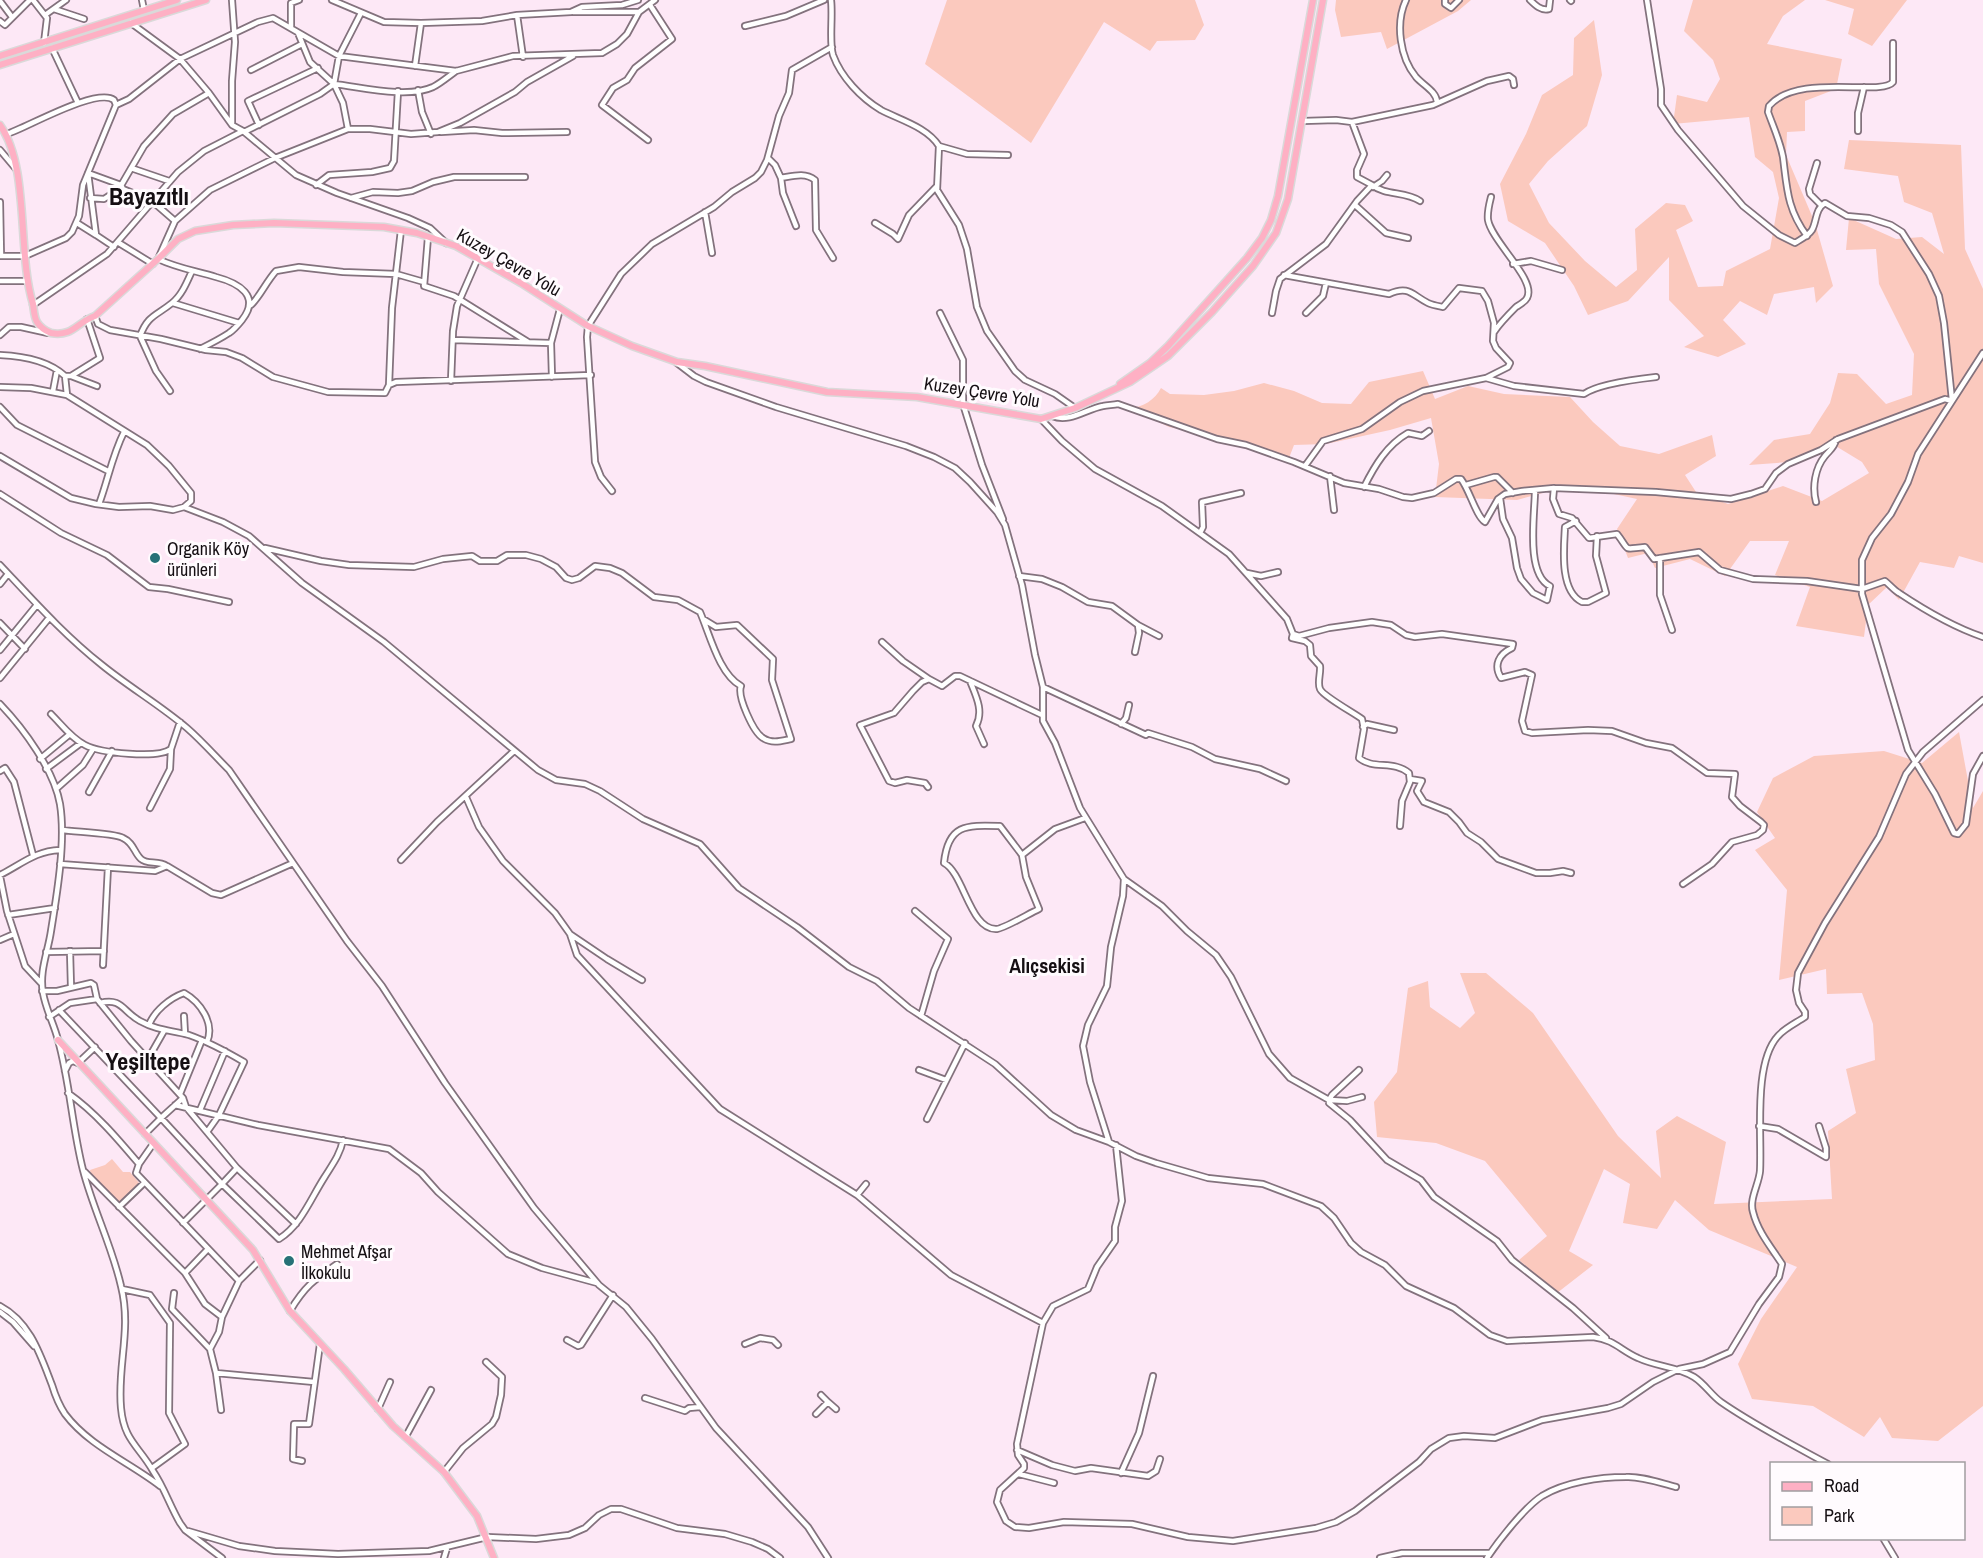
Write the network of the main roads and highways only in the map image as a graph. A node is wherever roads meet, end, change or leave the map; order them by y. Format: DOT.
graph roads {
  1 [pos="177,0"];
  2 [pos="206,0"];
  3 [pos="1313,0"];
  4 [pos="1323,0"];
  5 [pos="0,56"];
  6 [pos="0,66"];
  7 [pos="0,125"];
  8 [pos="1117,387"];
  9 [pos="58,1040"];
  10 [pos="496,1558"];
  1 -- 5 [label="main road"];
  2 -- 6 [label="main road"];
  3 -- 8 [label="main road, Kuzey Çevre Yolu"];
  4 -- 8 [label="main road, Kuzey Çevre Yolu"];
  7 -- 8 [label="main road, Kuzey Çevre Yolu"];
  9 -- 10 [label="main road"];
}
